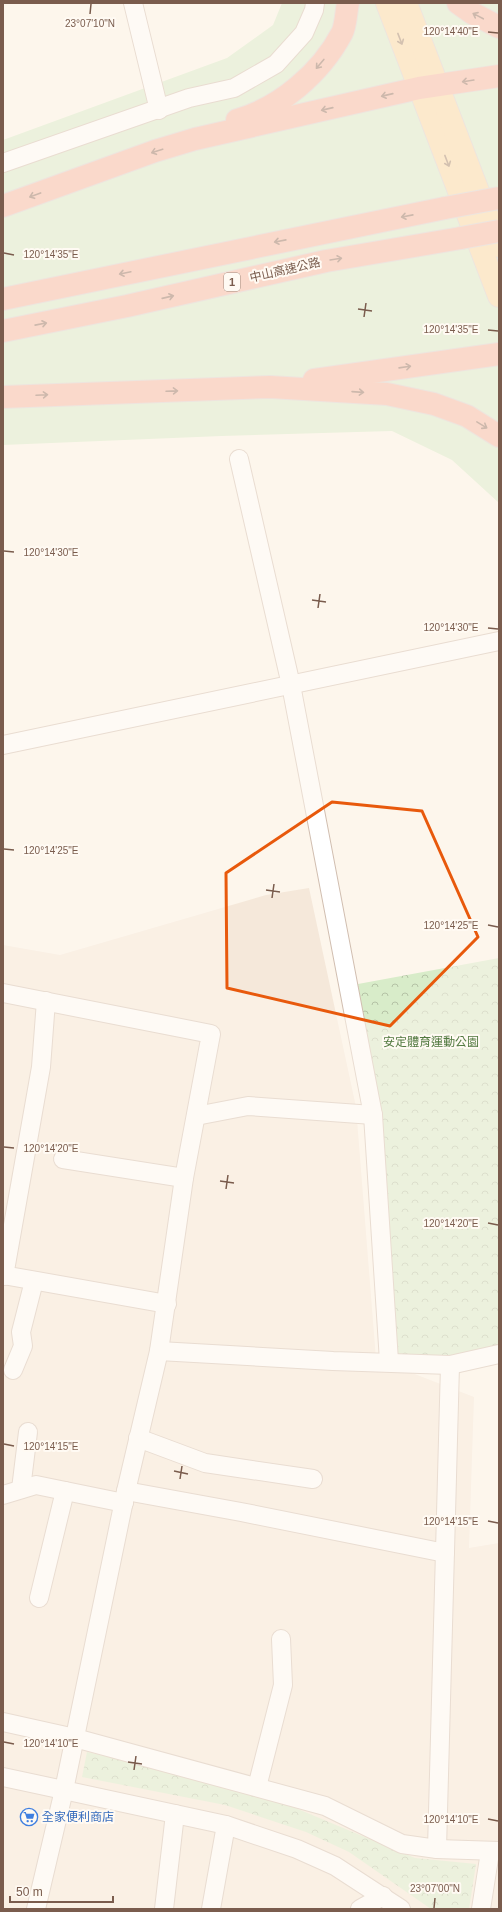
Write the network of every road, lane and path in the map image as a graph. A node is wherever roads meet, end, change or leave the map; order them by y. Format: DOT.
graph roads {
  1 [pos="133,3"];
  2 [pos="315,3"];
  3 [pos="348,3"];
  4 [pos="386,3"];
  5 [pos="406,3"];
  6 [pos="458,3"];
  7 [pos="499,27"];
  8 [pos="499,76"];
  9 [pos="428,87"];
  10 [pos="159,110"];
  11 [pos="195,139"];
  12 [pos="3,163"];
  13 [pos="499,198"];
  14 [pos="3,206"];
  15 [pos="499,231"];
  16 [pos="499,246"];
  17 [pos="499,296"];
  18 [pos="3,299"];
  19 [pos="3,331"];
  20 [pos="499,354"];
  21 [pos="270,387"];
  22 [pos="3,396"];
  23 [pos="499,436"];
  24 [pos="238,459"];
  25 [pos="499,641"];
  26 [pos="291,685"];
  27 [pos="3,745"];
  28 [pos="3,993"];
  29 [pos="46,1001"];
  30 [pos="374,1115"];
  31 [pos="196,1116"];
  32 [pos="63,1158"];
  33 [pos="184,1178"];
  34 [pos="4,1276"];
  35 [pos="34,1281"];
  36 [pos="167,1304"];
  37 [pos="159,1351"];
  38 [pos="499,1354"];
  39 [pos="389,1362"];
  40 [pos="450,1365"];
  41 [pos="13,1370"];
  42 [pos="28,1432"];
  43 [pos="138,1438"];
  44 [pos="312,1479"];
  45 [pos="21,1489"];
  46 [pos="64,1490"];
  47 [pos="3,1495"];
  48 [pos="125,1497"];
  49 [pos="445,1553"];
  50 [pos="39,1598"];
  51 [pos="281,1639"];
  52 [pos="3,1722"];
  53 [pos="75,1738"];
  54 [pos="3,1777"];
  55 [pos="257,1787"];
  56 [pos="64,1790"];
  57 [pos="175,1814"];
  58 [pos="226,1825"];
  59 [pos="437,1849"];
  60 [pos="495,1852"];
  61 [pos="383,1896"];
  62 [pos="488,1903"];
  63 [pos="36,1909"];
  64 [pos="164,1909"];
  65 [pos="211,1909"];
  66 [pos="360,1909"];
  67 [pos="401,1909"];
  1 -- 10 [label="street"];
  2 -- 10 [label="street"];
  3 -- 11 [label="highway, one-way"];
  4 -- 9 [label="main road, one-way"];
  5 -- 9 [label="main road"];
  7 -- 6 [label="highway, one-way"];
  8 -- 9 [label="highway, one-way"];
  9 -- 11 [label="highway, one-way"];
  9 -- 16 [label="main road"];
  9 -- 17 [label="main road, one-way"];
  10 -- 12 [label="street"];
  11 -- 14 [label="highway, one-way"];
  13 -- 18 [label="highway, one-way, bridge"];
  19 -- 15 [label="highway, 中山高速公路 / 1, one-way, bridge"];
  21 -- 20 [label="highway, one-way"];
  22 -- 21 [label="highway, one-way"];
  21 -- 23 [label="highway, one-way"];
  24 -- 26 [label="street"];
  25 -- 26 [label="street"];
  26 -- 27 [label="street"];
  26 -- 30 [label="street"];
  28 -- 29 [label="street"];
  29 -- 31 [label="street"];
  29 -- 34 [label="street"];
  30 -- 31 [label="street"];
  30 -- 39 [label="street"];
  31 -- 33 [label="street"];
  32 -- 33 [label="street"];
  33 -- 36 [label="street"];
  34 -- 35 [label="street"];
  35 -- 36 [label="street"];
  35 -- 41 [label="street"];
  36 -- 37 [label="street"];
  37 -- 39 [label="street"];
  37 -- 43 [label="street"];
  38 -- 40 [label="street"];
  39 -- 40 [label="street"];
  40 -- 49 [label="street"];
  42 -- 45 [label="street"];
  43 -- 44 [label="street"];
  43 -- 48 [label="street"];
  45 -- 46 [label="street"];
  45 -- 47 [label="street"];
  46 -- 48 [label="street"];
  46 -- 50 [label="street"];
  48 -- 49 [label="street"];
  48 -- 53 [label="street"];
  49 -- 59 [label="street"];
  51 -- 55 [label="street"];
  52 -- 53 [label="street"];
  53 -- 55 [label="street"];
  53 -- 56 [label="street"];
  54 -- 56 [label="street"];
  55 -- 59 [label="street"];
  56 -- 57 [label="street"];
  56 -- 63 [label="street"];
  57 -- 58 [label="street"];
  57 -- 64 [label="street"];
  58 -- 61 [label="street"];
  58 -- 65 [label="street"];
  59 -- 60 [label="street"];
  60 -- 62 [label="street"];
  61 -- 66 [label="street"];
  61 -- 67 [label="street"];
}
